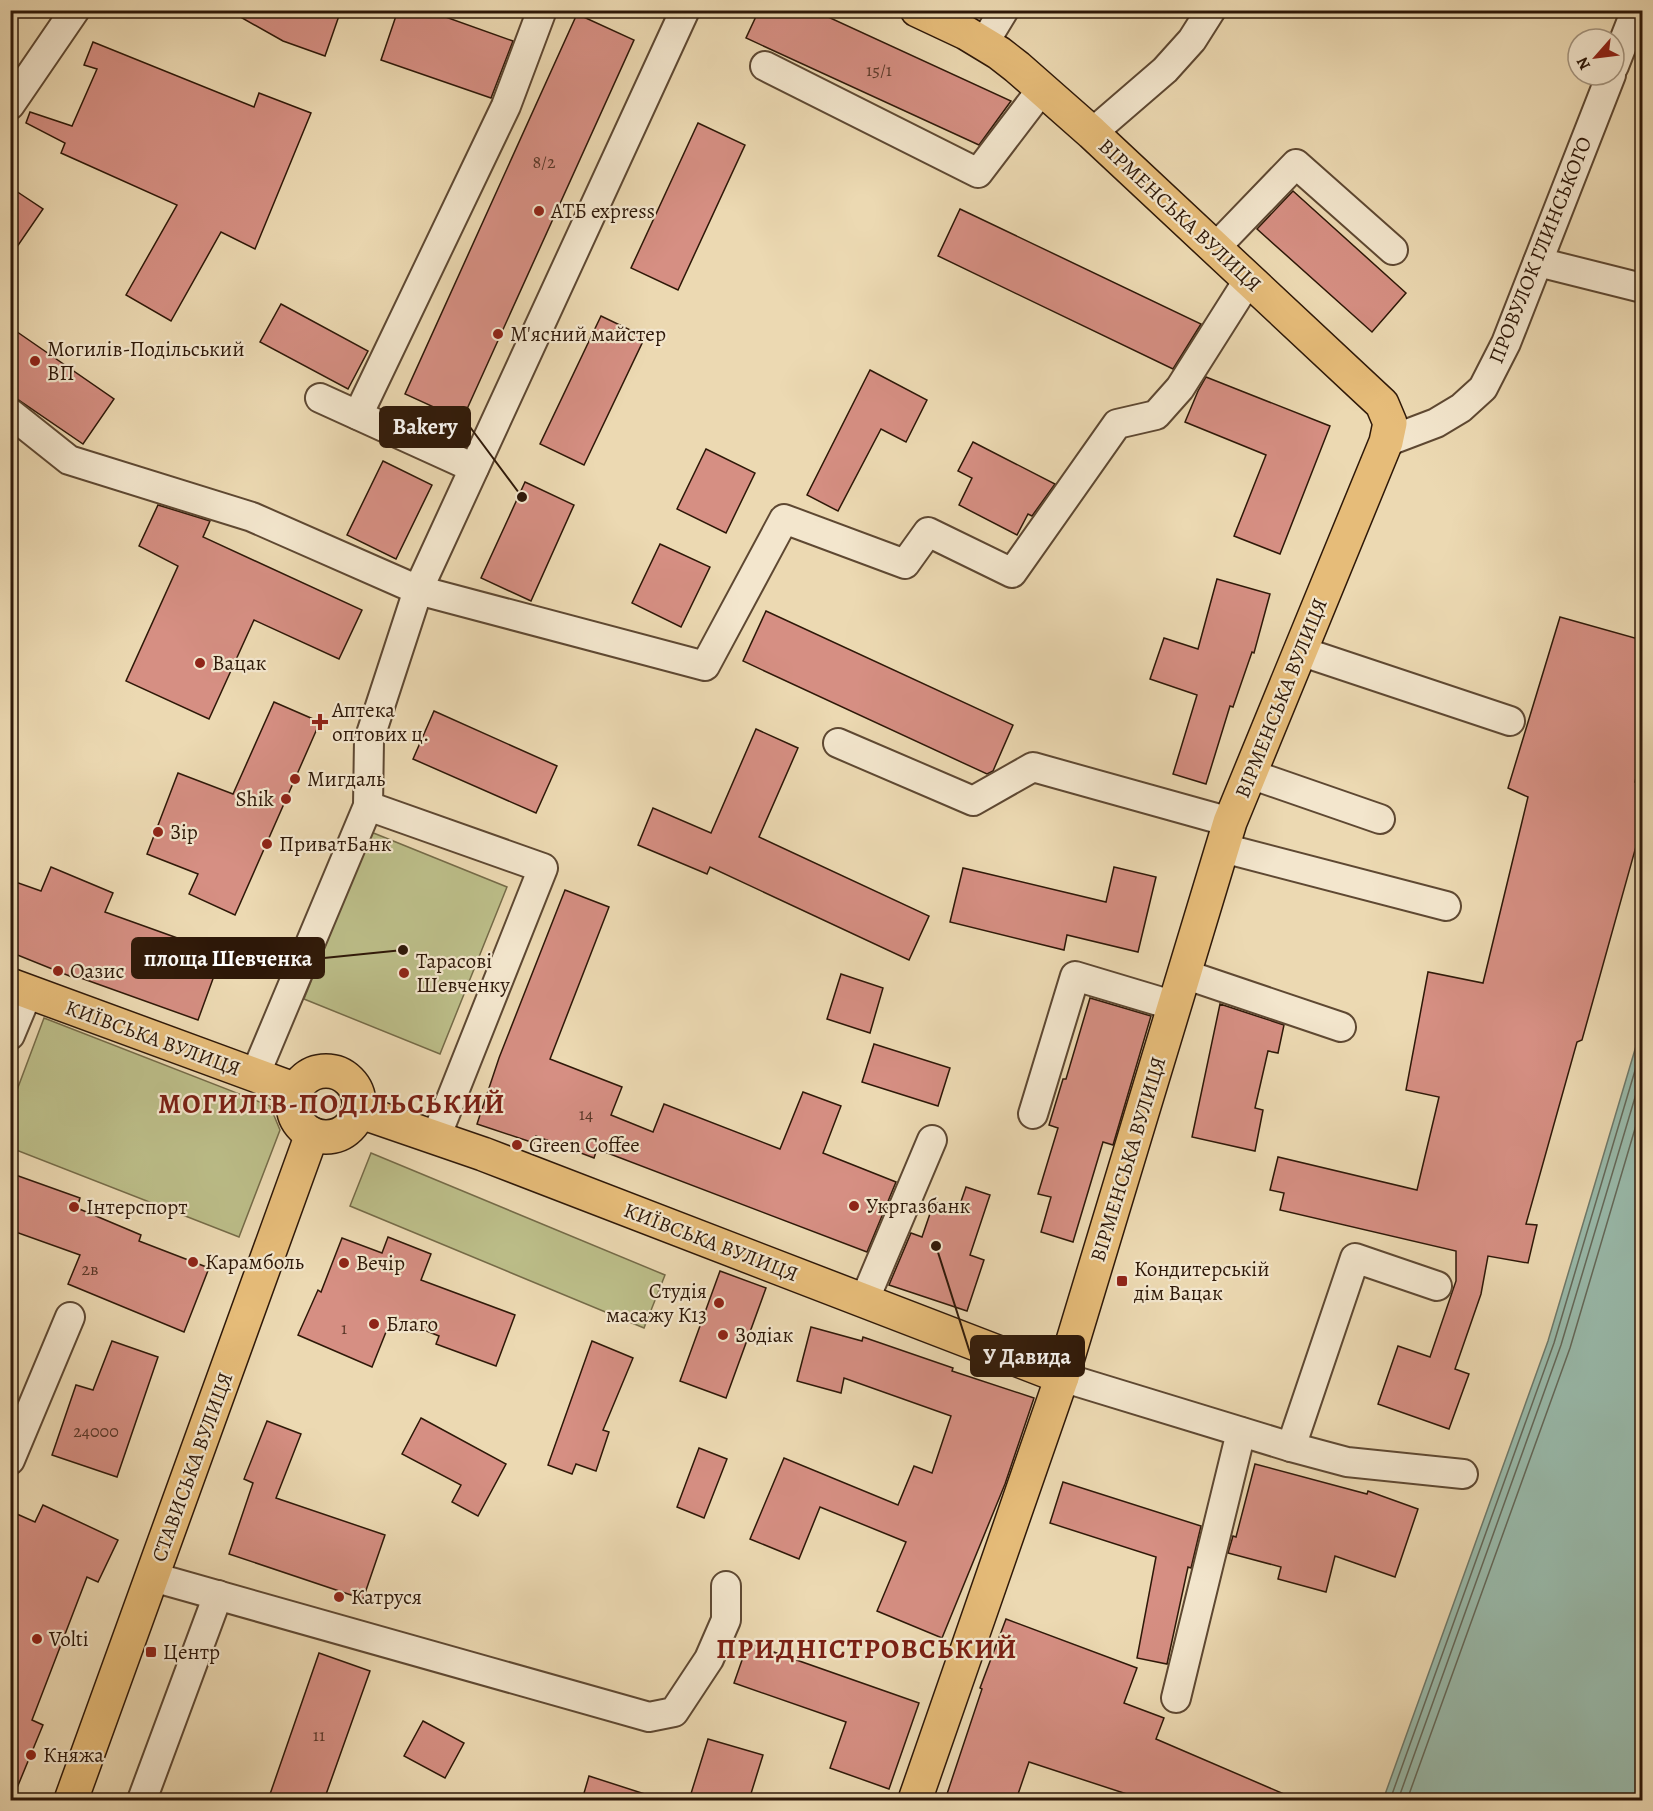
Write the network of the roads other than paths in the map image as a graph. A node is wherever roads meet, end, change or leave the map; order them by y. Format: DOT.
graph roads {
  1 [pos="75,10"];
  2 [pos="542,10"];
  3 [pos="684,10"];
  4 [pos="917,10"];
  5 [pos="1004,10"];
  6 [pos="1211,10"];
  7 [pos="1636,10"];
  8 [pos="965,29"];
  9 [pos="1626,35"];
  10 [pos="765,66"];
  11 [pos="1606,87"];
  12 [pos="1042,89"];
  13 [pos="10,105"];
  14 [pos="1092,133"];
  15 [pos="1215,248"];
  16 [pos="1393,250"];
  17 [pos="1538,262"];
  18 [pos="1249,279"];
  19 [pos="1642,288"];
  20 [pos="320,398"];
  21 [pos="10,413"];
  22 [pos="358,415"];
  23 [pos="1386,442"];
  24 [pos="474,468"];
  25 [pos="418,590"];
  26 [pos="1300,651"];
  27 [pos="1510,721"];
  28 [pos="838,743"];
  29 [pos="1250,774"];
  30 [pos="368,806"];
  31 [pos="1380,819"];
  32 [pos="1226,835"];
  33 [pos="1446,906"];
  34 [pos="1184,974"];
  35 [pos="19,988"];
  36 [pos="1175,1006"];
  37 [pos="1341,1027"];
  38 [pos="10,1035"];
  39 [pos="255,1075"];
  40 [pos="296,1090"];
  41 [pos="358,1111"];
  42 [pos="1033,1114"];
  43 [pos="312,1134"];
  44 [pos="436,1137"];
  45 [pos="932,1140"];
  46 [pos="1437,1286"];
  47 [pos="864,1301"];
  48 [pos="70,1317"];
  49 [pos="1062,1377"];
  50 [pos="1241,1432"];
  51 [pos="1291,1447"];
  52 [pos="10,1460"];
  53 [pos="1462,1474"];
  54 [pos="153,1577"];
  55 [pos="726,1586"];
  56 [pos="218,1595"];
  57 [pos="1176,1698"];
  58 [pos="71,1800"];
  59 [pos="142,1800"];
  60 [pos="915,1800"];
  1 -- 13 [label="street"];
  2 -- 22 [label="street"];
  3 -- 24 [label="street"];
  4 -- 8 [label="main road, ВІРМЕНСЬКА ВУЛИЦЯ"];
  5 -- 8 [label="street"];
  6 -- 14 [label="street, ВІРМЕНСЬКА ВУЛИЦЯ"];
  7 -- 9 [label="street"];
  8 -- 12 [label="main road, ВІРМЕНСЬКА ВУЛИЦЯ"];
  10 -- 12 [label="street"];
  11 -- 17 [label="street, ПРОВУЛОК ГЛИНСЬКОГО"];
  12 -- 14 [label="main road, ВІРМЕНСЬКА ВУЛИЦЯ"];
  14 -- 15 [label="main road, ВІРМЕНСЬКА ВУЛИЦЯ"];
  15 -- 16 [label="street"];
  15 -- 18 [label="main road, ВІРМЕНСЬКА ВУЛИЦЯ"];
  17 -- 19 [label="street"];
  17 -- 23 [label="street, ПРОВУЛОК ГЛИНСЬКОГО"];
  18 -- 23 [label="main road, ВІРМЕНСЬКА ВУЛИЦЯ"];
  18 -- 25 [label="street"];
  20 -- 22 [label="street"];
  21 -- 25 [label="street"];
  22 -- 24 [label="street"];
  23 -- 26 [label="main road, ВІРМЕНСЬКА ВУЛИЦЯ"];
  24 -- 25 [label="street"];
  25 -- 30 [label="street"];
  26 -- 27 [label="street"];
  26 -- 29 [label="main road, ВІРМЕНСЬКА ВУЛИЦЯ"];
  28 -- 32 [label="street"];
  29 -- 31 [label="street"];
  29 -- 32 [label="main road, ВІРМЕНСЬКА ВУЛИЦЯ"];
  30 -- 39 [label="street"];
  30 -- 44 [label="street"];
  32 -- 33 [label="street"];
  32 -- 34 [label="main road, ВІРМЕНСЬКА ВУЛИЦЯ"];
  34 -- 36 [label="main road, ВІРМЕНСЬКА ВУЛИЦЯ"];
  34 -- 37 [label="street"];
  35 -- 38 [label="street"];
  35 -- 39 [label="main road, КИЇВСЬКА ВУЛИЦЯ"];
  36 -- 42 [label="street"];
  36 -- 49 [label="main road, ВІРМЕНСЬКА ВУЛИЦЯ"];
  39 -- 40 [label="main road, КИЇВСЬКА ВУЛИЦЯ"];
  40 -- 41 [label="main road"];
  40 -- 43 [label="main road"];
  41 -- 43 [label="main road"];
  41 -- 44 [label="main road, КИЇВСЬКА ВУЛИЦЯ"];
  43 -- 54 [label="main road, СТАВИСЬКА ВУЛИЦЯ"];
  44 -- 47 [label="main road, КИЇВСЬКА ВУЛИЦЯ"];
  45 -- 47 [label="street"];
  46 -- 51 [label="street"];
  47 -- 49 [label="main road, КИЇВСЬКА ВУЛИЦЯ"];
  48 -- 52 [label="street"];
  49 -- 50 [label="street"];
  49 -- 60 [label="main road, ВІРМЕНСЬКА ВУЛИЦЯ"];
  50 -- 51 [label="street"];
  50 -- 57 [label="street"];
  51 -- 53 [label="street"];
  54 -- 56 [label="street"];
  54 -- 58 [label="main road, СТАВИСЬКА ВУЛИЦЯ"];
  55 -- 56 [label="street"];
  56 -- 59 [label="street"];
}
